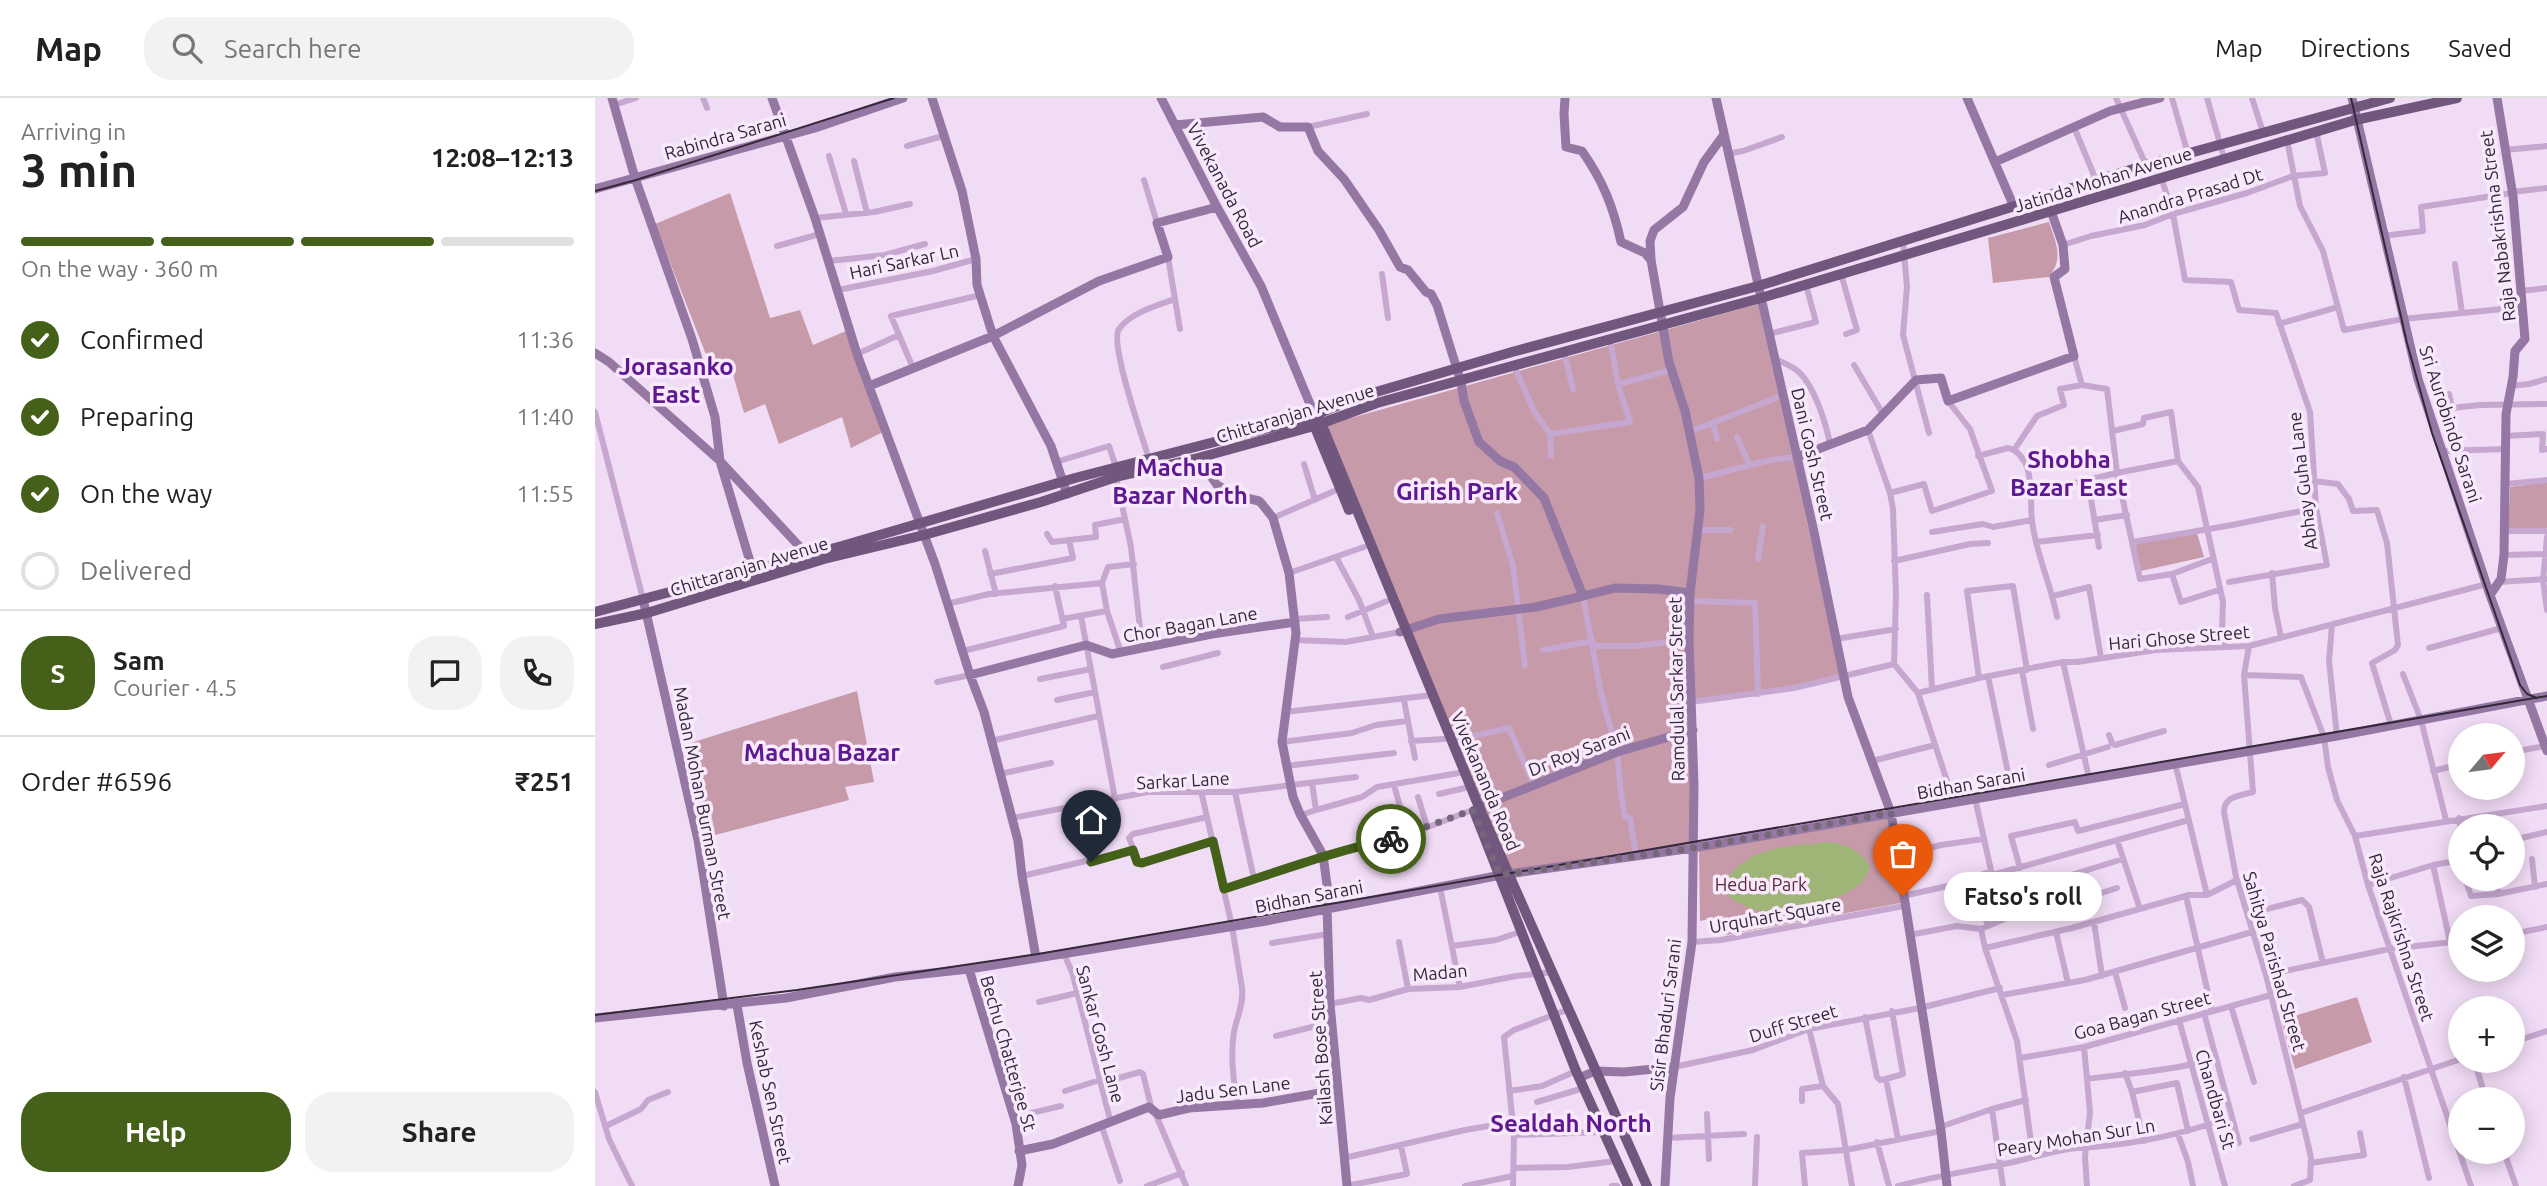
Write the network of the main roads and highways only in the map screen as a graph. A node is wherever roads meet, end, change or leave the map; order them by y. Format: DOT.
graph roads {
  1 [pos="2391,98"];
  2 [pos="2457,98"];
  3 [pos="2353,102"];
  4 [pos="2419,102"];
  5 [pos="1761,298"];
  6 [pos="1316,420"];
  7 [pos="1116,472"];
  8 [pos="801,562"];
  9 [pos="754,575"];
  10 [pos="595,612"];
  11 [pos="595,625"];
  12 [pos="1403,631"];
  13 [pos="1448,740"];
  14 [pos="1476,809"];
  15 [pos="1504,874"];
  16 [pos="1628,1186"];
  17 [pos="1647,1186"];
  1 -- 3 [label="main road"];
  2 -- 4 [label="main road, Jatinda Mohan Avenue"];
  3 -- 6 [label="main road"];
  4 -- 5 [label="main road, Jatinda Mohan Avenue"];
  5 -- 6 [label="main road, Chittaranjan Avenue"];
  6 -- 7 [label="main road"];
  6 -- 7 [label="main road, Chittaranjan Avenue"];
  6 -- 12 [label="main road, Vivekananda Road"];
  6 -- 12 [label="main road, Vivekananda Road"];
  7 -- 8 [label="main road"];
  7 -- 8 [label="main road, Chittaranjan Avenue"];
  8 -- 9 [label="main road, Chittaranjan Avenue"];
  9 -- 10 [label="main road"];
  9 -- 11 [label="main road, Chittaranjan Avenue"];
  12 -- 13 [label="main road, Vivekananda Road"];
  13 -- 14 [label="main road, Vivekananda Road"];
  13 -- 14 [label="main road, Vivekananda Road"];
  14 -- 15 [label="main road, Vivekananda Road"];
  15 -- 16 [label="main road, Vivekananda Road"];
  15 -- 17 [label="main road, Vivekananda Road"];
}
